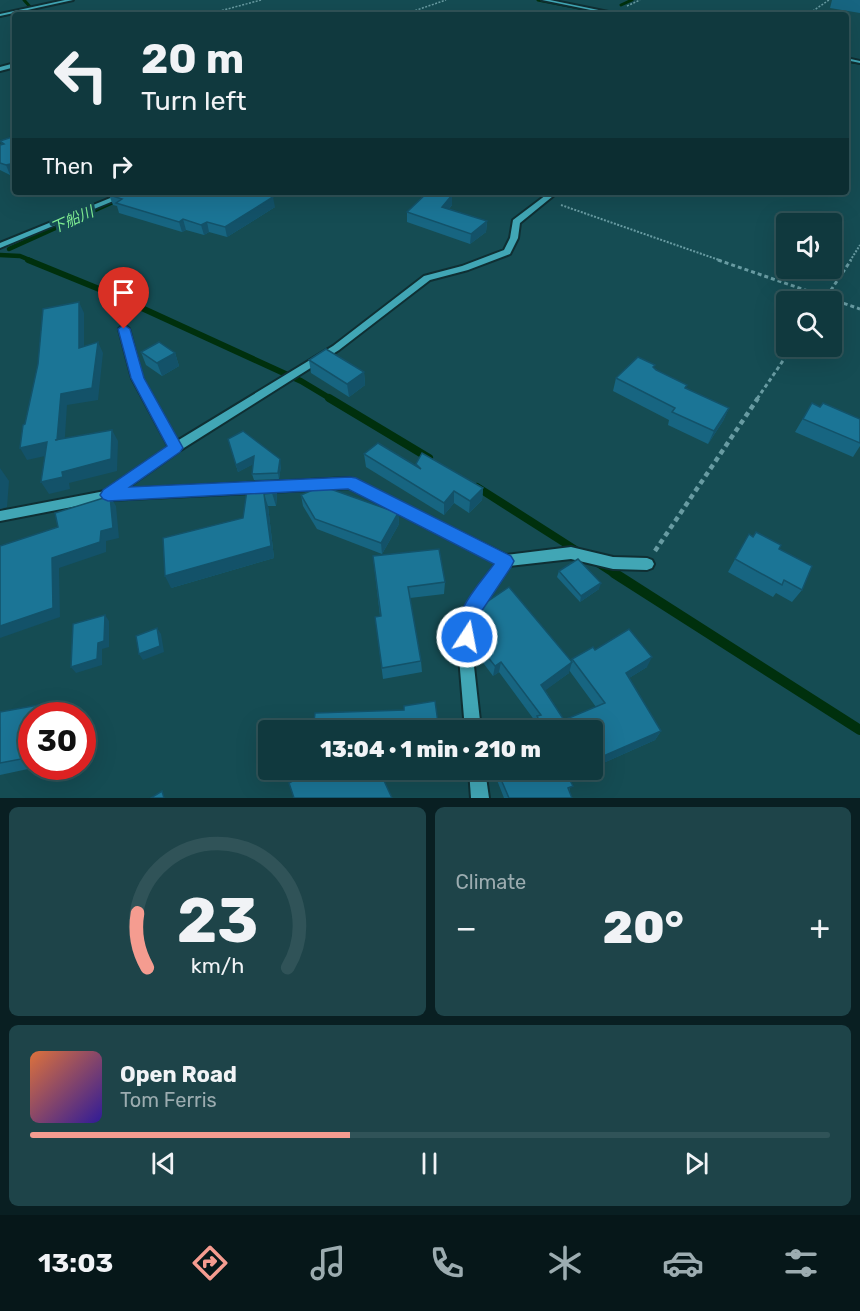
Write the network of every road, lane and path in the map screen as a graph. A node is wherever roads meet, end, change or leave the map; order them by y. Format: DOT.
graph roads {
  1 [pos="71,0"];
  2 [pos="261,0"];
  3 [pos="446,0"];
  4 [pos="544,0"];
  5 [pos="829,0"];
  6 [pos="14,12"];
  7 [pos="216,12"];
  8 [pos="411,12"];
  9 [pos="606,12"];
  10 [pos="811,12"];
  11 [pos="124,195"];
  12 [pos="550,195"];
  13 [pos="544,199"];
  14 [pos="860,245"];
  15 [pos="0,246"];
  16 [pos="800,291"];
  17 [pos="831,291"];
  18 [pos="842,304"];
  19 [pos="860,309"];
  20 [pos="124,329"];
  21 [pos="786,357"];
  22 [pos="175,448"];
  23 [pos="108,495"];
  24 [pos="0,516"];
  25 [pos="505,561"];
  26 [pos="646,564"];
  27 [pos="472,720"];
  28 [pos="478,780"];
  29 [pos="480,798"];
  1 -- 6 [label="street"];
  2 -- 7 [label="path"];
  3 -- 8 [label="path"];
  4 -- 9 [label="street"];
  5 -- 10 [label="path"];
  11 -- 15 [label="street"];
  12 -- 13 [label="street"];
  13 -- 16 [label="path"];
  13 -- 22 [label="street"];
  14 -- 17 [label="path"];
  18 -- 19 [label="path"];
  20 -- 22 [label="street"];
  21 -- 26 [label="path"];
  22 -- 23 [label="street"];
  23 -- 24 [label="street"];
  23 -- 25 [label="street"];
  25 -- 26 [label="street"];
  25 -- 27 [label="street"];
  28 -- 29 [label="street"];
}
